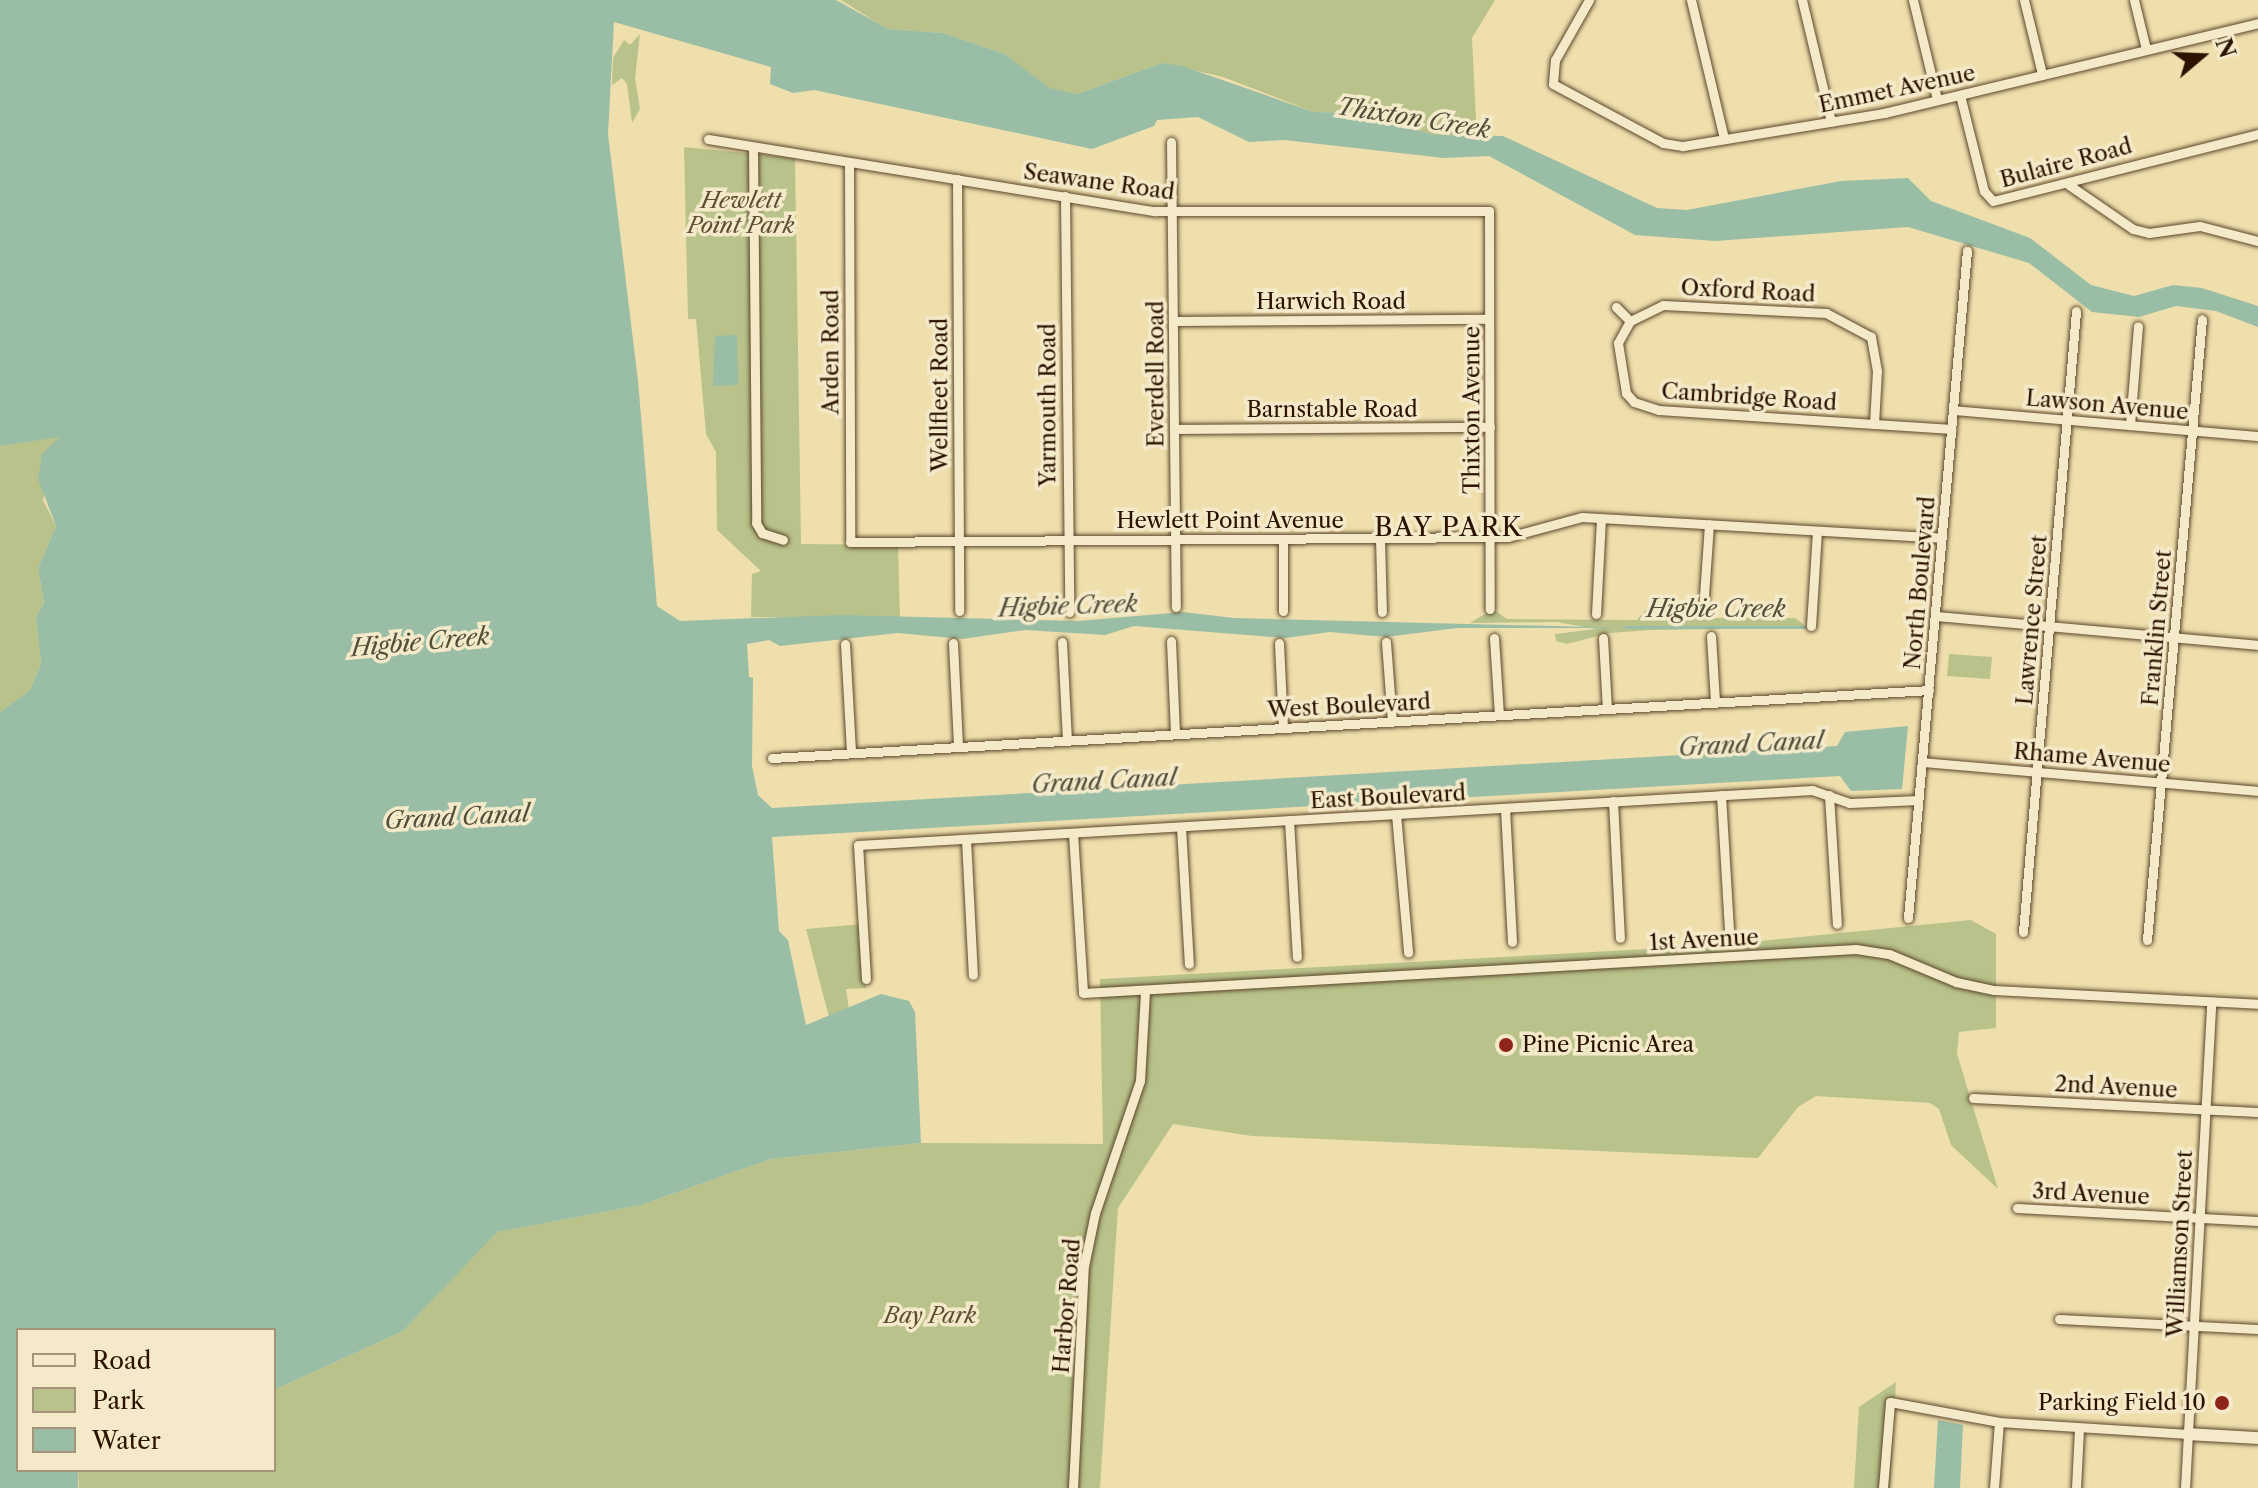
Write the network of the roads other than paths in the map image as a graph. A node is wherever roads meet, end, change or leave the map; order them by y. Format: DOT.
graph roads {
  1 [pos="1589,0"];
  2 [pos="1691,0"];
  3 [pos="1802,0"];
  4 [pos="1913,0"];
  5 [pos="2024,0"];
  6 [pos="2134,0"];
  7 [pos="2258,23"];
  8 [pos="2146,49"];
  9 [pos="2042,74"];
  10 [pos="1960,95"];
  11 [pos="1937,99"];
  12 [pos="1831,122"];
  13 [pos="2258,134"];
  14 [pos="708,139"];
  15 [pos="1724,139"];
  16 [pos="1171,142"];
  17 [pos="753,147"];
  18 [pos="849,162"];
  19 [pos="957,179"];
  20 [pos="2069,185"];
  21 [pos="1065,196"];
  22 [pos="1173,211"];
  23 [pos="1489,211"];
  24 [pos="2258,241"];
  25 [pos="1967,251"];
  26 [pos="1616,307"];
  27 [pos="2076,311"];
  28 [pos="1489,319"];
  29 [pos="2202,319"];
  30 [pos="1174,321"];
  31 [pos="1630,321"];
  32 [pos="2138,326"];
  33 [pos="1953,410"];
  34 [pos="2067,419"];
  35 [pos="1874,424"];
  36 [pos="2130,425"];
  37 [pos="1490,427"];
  38 [pos="1174,429"];
  39 [pos="1951,429"];
  40 [pos="2192,430"];
  41 [pos="2258,436"];
  42 [pos="1601,519"];
  43 [pos="1709,524"];
  44 [pos="1817,531"];
  45 [pos="1490,537"];
  46 [pos="1380,538"];
  47 [pos="1941,538"];
  48 [pos="1175,539"];
  49 [pos="1283,539"];
  50 [pos="783,540"];
  51 [pos="958,540"];
  52 [pos="1067,540"];
  53 [pos="850,542"];
  54 [pos="1176,607"];
  55 [pos="1490,609"];
  56 [pos="1703,610"];
  57 [pos="959,611"];
  58 [pos="1283,611"];
  59 [pos="1069,612"];
  60 [pos="1382,612"];
  61 [pos="1596,614"];
  62 [pos="1935,616"];
  63 [pos="1811,626"];
  64 [pos="2049,626"];
  65 [pos="1711,636"];
  66 [pos="1494,638"];
  67 [pos="1603,638"];
  68 [pos="2175,638"];
  69 [pos="1171,641"];
  70 [pos="1062,642"];
  71 [pos="1386,642"];
  72 [pos="953,643"];
  73 [pos="1279,643"];
  74 [pos="845,644"];
  75 [pos="2258,645"];
  76 [pos="1929,690"];
  77 [pos="1715,702"];
  78 [pos="1607,709"];
  79 [pos="1499,715"];
  80 [pos="1392,722"];
  81 [pos="1283,728"];
  82 [pos="1175,734"];
  83 [pos="1067,741"];
  84 [pos="958,747"];
  85 [pos="851,753"];
  86 [pos="772,758"];
  87 [pos="1922,762"];
  88 [pos="2037,772"];
  89 [pos="2161,783"];
  90 [pos="2258,791"];
  91 [pos="1721,795"];
  92 [pos="1829,795"];
  93 [pos="1918,800"];
  94 [pos="1613,801"];
  95 [pos="1505,808"];
  96 [pos="1396,814"];
  97 [pos="1289,820"];
  98 [pos="1181,827"];
  99 [pos="1073,833"];
  100 [pos="966,839"];
  101 [pos="1908,918"];
  102 [pos="1837,924"];
  103 [pos="1729,930"];
  104 [pos="2023,932"];
  105 [pos="1620,938"];
  106 [pos="2147,940"];
  107 [pos="1512,942"];
  108 [pos="1408,952"];
  109 [pos="1297,957"];
  110 [pos="1189,964"];
  111 [pos="973,975"];
  112 [pos="866,979"];
  113 [pos="1145,992"];
  114 [pos="2211,1002"];
  115 [pos="2258,1004"];
  116 [pos="1973,1098"];
  117 [pos="2205,1109"];
  118 [pos="2258,1112"];
  119 [pos="2017,1208"];
  120 [pos="2199,1218"];
  121 [pos="2258,1221"];
  122 [pos="2059,1319"];
  123 [pos="2193,1326"];
  124 [pos="2258,1329"];
  125 [pos="1999,1422"];
  126 [pos="2079,1429"];
  127 [pos="2188,1434"];
  128 [pos="2258,1438"];
  129 [pos="1073,1488"];
  130 [pos="1883,1488"];
  131 [pos="1994,1488"];
  132 [pos="2076,1488"];
  133 [pos="2185,1488"];
  1 -- 15 [label="street, Emmet Avenue"];
  2 -- 15 [label="street"];
  3 -- 12 [label="street"];
  4 -- 11 [label="street"];
  5 -- 9 [label="street"];
  6 -- 8 [label="street"];
  7 -- 8 [label="street, Emmet Avenue"];
  8 -- 9 [label="street, Emmet Avenue"];
  9 -- 10 [label="street, Emmet Avenue"];
  10 -- 11 [label="street, Emmet Avenue"];
  10 -- 20 [label="street, Bulaire Road"];
  11 -- 12 [label="street, Emmet Avenue"];
  12 -- 15 [label="street, Emmet Avenue"];
  13 -- 20 [label="street, Bulaire Road"];
  14 -- 17 [label="street, Seawane Road"];
  16 -- 22 [label="street, Everdell Road"];
  17 -- 18 [label="street, Seawane Road"];
  17 -- 50 [label="street"];
  18 -- 19 [label="street, Seawane Road"];
  18 -- 53 [label="street, Arden Road"];
  19 -- 21 [label="street, Seawane Road"];
  19 -- 51 [label="street, Wellfleet Road"];
  20 -- 24 [label="street"];
  21 -- 22 [label="street, Seawane Road"];
  21 -- 52 [label="street, Yarmouth Road"];
  22 -- 23 [label="street, Seawane Road"];
  22 -- 30 [label="street, Everdell Road"];
  23 -- 28 [label="street, Thixton Avenue"];
  25 -- 33 [label="street, North Boulevard"];
  26 -- 31 [label="street"];
  27 -- 34 [label="street, Lawrence Street"];
  28 -- 30 [label="street, Harwich Road"];
  28 -- 37 [label="street, Thixton Avenue"];
  29 -- 40 [label="street, Franklin Street"];
  30 -- 38 [label="street, Everdell Road"];
  31 -- 35 [label="street, Cambridge Road"];
  31 -- 35 [label="street, Oxford Road"];
  32 -- 36 [label="street"];
  33 -- 34 [label="street, Lawson Avenue"];
  33 -- 39 [label="street, North Boulevard"];
  34 -- 36 [label="street, Lawson Avenue"];
  34 -- 64 [label="street, Lawrence Street"];
  35 -- 39 [label="street, Cambridge Road"];
  36 -- 40 [label="street, Lawson Avenue"];
  37 -- 38 [label="street, Barnstable Road"];
  37 -- 45 [label="street, Thixton Avenue"];
  38 -- 48 [label="street, Everdell Road"];
  39 -- 47 [label="street, North Boulevard"];
  40 -- 41 [label="street, Lawson Avenue"];
  40 -- 68 [label="street, Franklin Street"];
  42 -- 43 [label="street, Hewlett Point Avenue"];
  42 -- 45 [label="street, Hewlett Point Avenue"];
  42 -- 61 [label="street"];
  43 -- 44 [label="street, Hewlett Point Avenue"];
  43 -- 56 [label="street"];
  44 -- 47 [label="street, Hewlett Point Avenue"];
  44 -- 63 [label="street"];
  45 -- 46 [label="street, Hewlett Point Avenue"];
  45 -- 55 [label="street, Thixton Avenue"];
  46 -- 49 [label="street, Hewlett Point Avenue"];
  46 -- 60 [label="street"];
  47 -- 62 [label="street, North Boulevard"];
  48 -- 49 [label="street, Hewlett Point Avenue"];
  48 -- 52 [label="street, Hewlett Point Avenue"];
  48 -- 54 [label="street, Everdell Road"];
  49 -- 58 [label="street"];
  51 -- 52 [label="street, Hewlett Point Avenue"];
  51 -- 53 [label="street, Hewlett Point Avenue"];
  51 -- 57 [label="street, Wellfleet Road"];
  52 -- 59 [label="street, Yarmouth Road"];
  62 -- 64 [label="street"];
  62 -- 76 [label="street, North Boulevard"];
  64 -- 68 [label="street"];
  64 -- 88 [label="street, Lawrence Street"];
  65 -- 77 [label="street"];
  66 -- 79 [label="street"];
  67 -- 78 [label="street"];
  68 -- 75 [label="street"];
  68 -- 89 [label="street, Franklin Street"];
  69 -- 82 [label="street"];
  70 -- 83 [label="street"];
  71 -- 80 [label="street"];
  72 -- 84 [label="street"];
  73 -- 81 [label="street"];
  74 -- 85 [label="street"];
  76 -- 77 [label="street, West Boulevard"];
  76 -- 87 [label="street, North Boulevard"];
  77 -- 78 [label="street, West Boulevard"];
  78 -- 79 [label="street, West Boulevard"];
  79 -- 80 [label="street, West Boulevard"];
  80 -- 81 [label="street, West Boulevard"];
  81 -- 82 [label="street, West Boulevard"];
  82 -- 83 [label="street, West Boulevard"];
  83 -- 84 [label="street, West Boulevard"];
  84 -- 85 [label="street, West Boulevard"];
  85 -- 86 [label="street, West Boulevard"];
  87 -- 88 [label="street, Rhame Avenue"];
  87 -- 93 [label="street, North Boulevard"];
  88 -- 89 [label="street, Rhame Avenue"];
  88 -- 104 [label="street, Lawrence Street"];
  89 -- 90 [label="street, Rhame Avenue"];
  89 -- 106 [label="street, Franklin Street"];
  91 -- 92 [label="street, East Boulevard"];
  91 -- 94 [label="street, East Boulevard"];
  91 -- 103 [label="street"];
  92 -- 93 [label="street, East Boulevard"];
  92 -- 102 [label="street"];
  93 -- 101 [label="street, North Boulevard"];
  94 -- 95 [label="street, East Boulevard"];
  94 -- 105 [label="street"];
  95 -- 96 [label="street, East Boulevard"];
  95 -- 107 [label="street"];
  96 -- 97 [label="street, East Boulevard"];
  96 -- 108 [label="street"];
  97 -- 98 [label="street, East Boulevard"];
  97 -- 109 [label="street"];
  98 -- 99 [label="street, East Boulevard"];
  98 -- 110 [label="street"];
  99 -- 100 [label="street, East Boulevard"];
  99 -- 113 [label="street, 1st Avenue"];
  100 -- 111 [label="street"];
  100 -- 112 [label="street, East Boulevard"];
  113 -- 114 [label="street, 1st Avenue"];
  113 -- 129 [label="street, Harbor Road"];
  114 -- 115 [label="street, 1st Avenue"];
  114 -- 117 [label="street, Williamson Street"];
  116 -- 117 [label="street, 2nd Avenue"];
  117 -- 118 [label="street, 2nd Avenue"];
  117 -- 120 [label="street, Williamson Street"];
  119 -- 120 [label="street, 3rd Avenue"];
  120 -- 121 [label="street, 3rd Avenue"];
  120 -- 123 [label="street, Williamson Street"];
  122 -- 123 [label="street"];
  123 -- 124 [label="street"];
  123 -- 127 [label="street, Williamson Street"];
  125 -- 126 [label="street"];
  125 -- 130 [label="street"];
  125 -- 131 [label="street"];
  126 -- 127 [label="street"];
  126 -- 132 [label="street"];
  127 -- 128 [label="street"];
  127 -- 133 [label="street, Williamson Street"];
}
